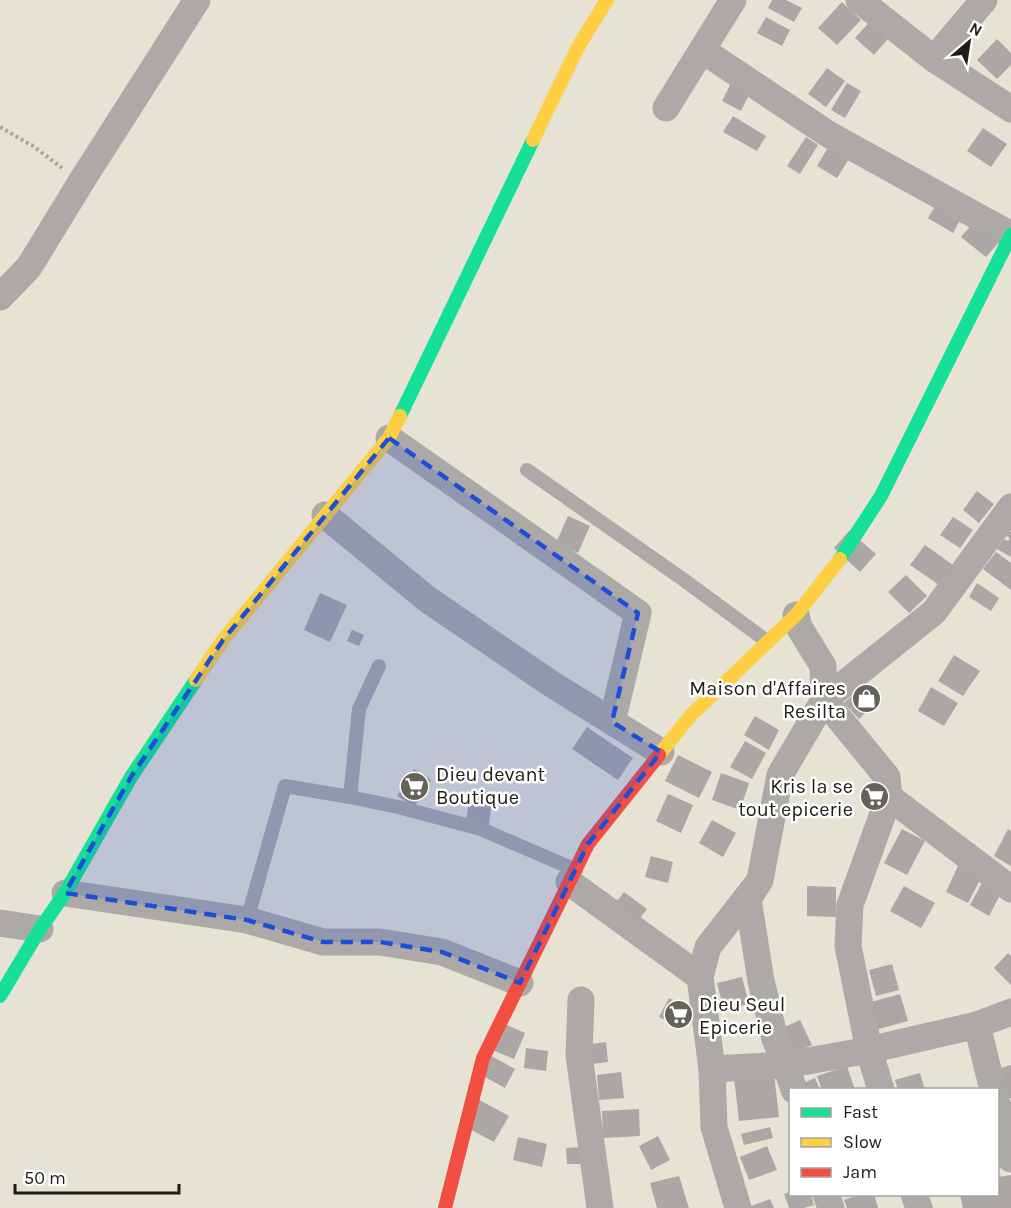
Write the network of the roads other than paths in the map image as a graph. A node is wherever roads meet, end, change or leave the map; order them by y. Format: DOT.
graph roads {
  1 [pos="197,0"];
  2 [pos="607,0"];
  3 [pos="732,0"];
  4 [pos="859,0"];
  5 [pos="984,0"];
  6 [pos="702,50"];
  7 [pos="934,59"];
  8 [pos="666,108"];
  9 [pos="1011,109"];
  10 [pos="1011,235"];
  11 [pos="0,297"];
  12 [pos="389,438"];
  13 [pos="527,470"];
  14 [pos="1011,507"];
  15 [pos="325,515"];
  16 [pos="796,615"];
  17 [pos="768,642"];
  18 [pos="379,666"];
  19 [pos="824,700"];
  20 [pos="612,722"];
  21 [pos="661,753"];
  22 [pos="350,797"];
  23 [pos="889,797"];
  24 [pos="572,876"];
  25 [pos="760,880"];
  26 [pos="1011,889"];
  27 [pos="65,892"];
  28 [pos="247,920"];
  29 [pos="0,923"];
  30 [pos="40,929"];
  31 [pos="700,978"];
  32 [pos="520,983"];
  33 [pos="0,996"];
  34 [pos="581,999"];
  35 [pos="1011,1012"];
  36 [pos="977,1024"];
  37 [pos="869,1050"];
  38 [pos="712,1070"];
  39 [pos="790,1077"];
  40 [pos="881,1088"];
  41 [pos="993,1088"];
  42 [pos="999,1110"];
  43 [pos="1011,1159"];
  44 [pos="445,1208"];
  45 [pos="600,1208"];
  46 [pos="738,1208"];
  1 -- 11 [label="street"];
  2 -- 12 [label="street"];
  3 -- 6 [label="street"];
  4 -- 7 [label="street"];
  5 -- 7 [label="street"];
  6 -- 8 [label="street"];
  6 -- 10 [label="street"];
  7 -- 9 [label="street"];
  10 -- 16 [label="street"];
  12 -- 15 [label="street"];
  12 -- 20 [label="street"];
  13 -- 17 [label="lane"];
  14 -- 19 [label="street"];
  15 -- 20 [label="street"];
  15 -- 27 [label="street"];
  16 -- 17 [label="street"];
  16 -- 19 [label="street"];
  17 -- 21 [label="street"];
  18 -- 22 [label="lane"];
  19 -- 23 [label="street"];
  19 -- 25 [label="street"];
  20 -- 21 [label="street"];
  21 -- 24 [label="street"];
  22 -- 24 [label="lane"];
  22 -- 28 [label="lane"];
  23 -- 26 [label="street"];
  23 -- 37 [label="street"];
  24 -- 31 [label="street"];
  24 -- 32 [label="street"];
  25 -- 31 [label="street"];
  25 -- 39 [label="street"];
  27 -- 28 [label="street"];
  27 -- 30 [label="street"];
  28 -- 32 [label="street"];
  29 -- 30 [label="street"];
  30 -- 33 [label="street"];
  31 -- 38 [label="street"];
  32 -- 44 [label="street"];
  34 -- 45 [label="street"];
  35 -- 36 [label="street"];
  36 -- 37 [label="street"];
  36 -- 41 [label="street"];
  37 -- 39 [label="street"];
  37 -- 40 [label="street"];
  38 -- 39 [label="street"];
  38 -- 46 [label="street"];
  42 -- 43 [label="street"];
}
